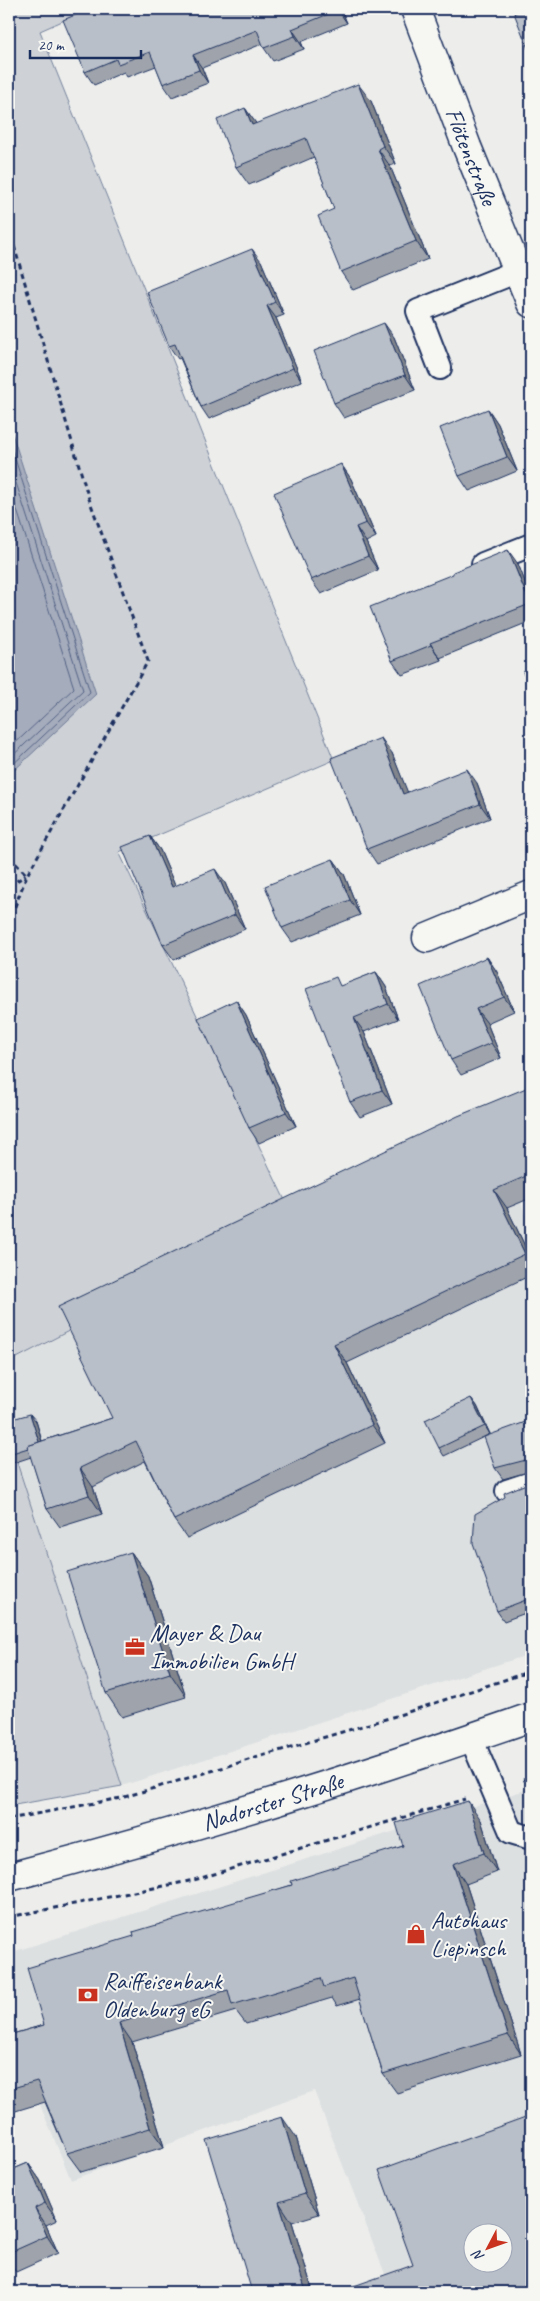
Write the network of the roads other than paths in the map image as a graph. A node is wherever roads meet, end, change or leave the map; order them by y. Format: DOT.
graph roads {
  1 [pos="414,9"];
  2 [pos="518,271"];
  3 [pos="531,303"];
  4 [pos="440,368"];
  5 [pos="531,545"];
  6 [pos="460,573"];
  7 [pos="531,895"];
  8 [pos="427,938"];
  9 [pos="531,1482"];
  10 [pos="507,1491"];
  11 [pos="531,1717"];
  12 [pos="471,1738"];
  13 [pos="531,1838"];
  14 [pos="9,1877"];
  1 -- 2 [label="street, Flötenstraße"];
  2 -- 3 [label="street, Flötenstraße"];
  2 -- 4 [label="lane"];
  5 -- 6 [label="lane"];
  7 -- 8 [label="street"];
  9 -- 10 [label="lane"];
  11 -- 12 [label="street, Nadorster Straße"];
  12 -- 13 [label="lane"];
  12 -- 14 [label="street, Nadorster Straße"];
}
